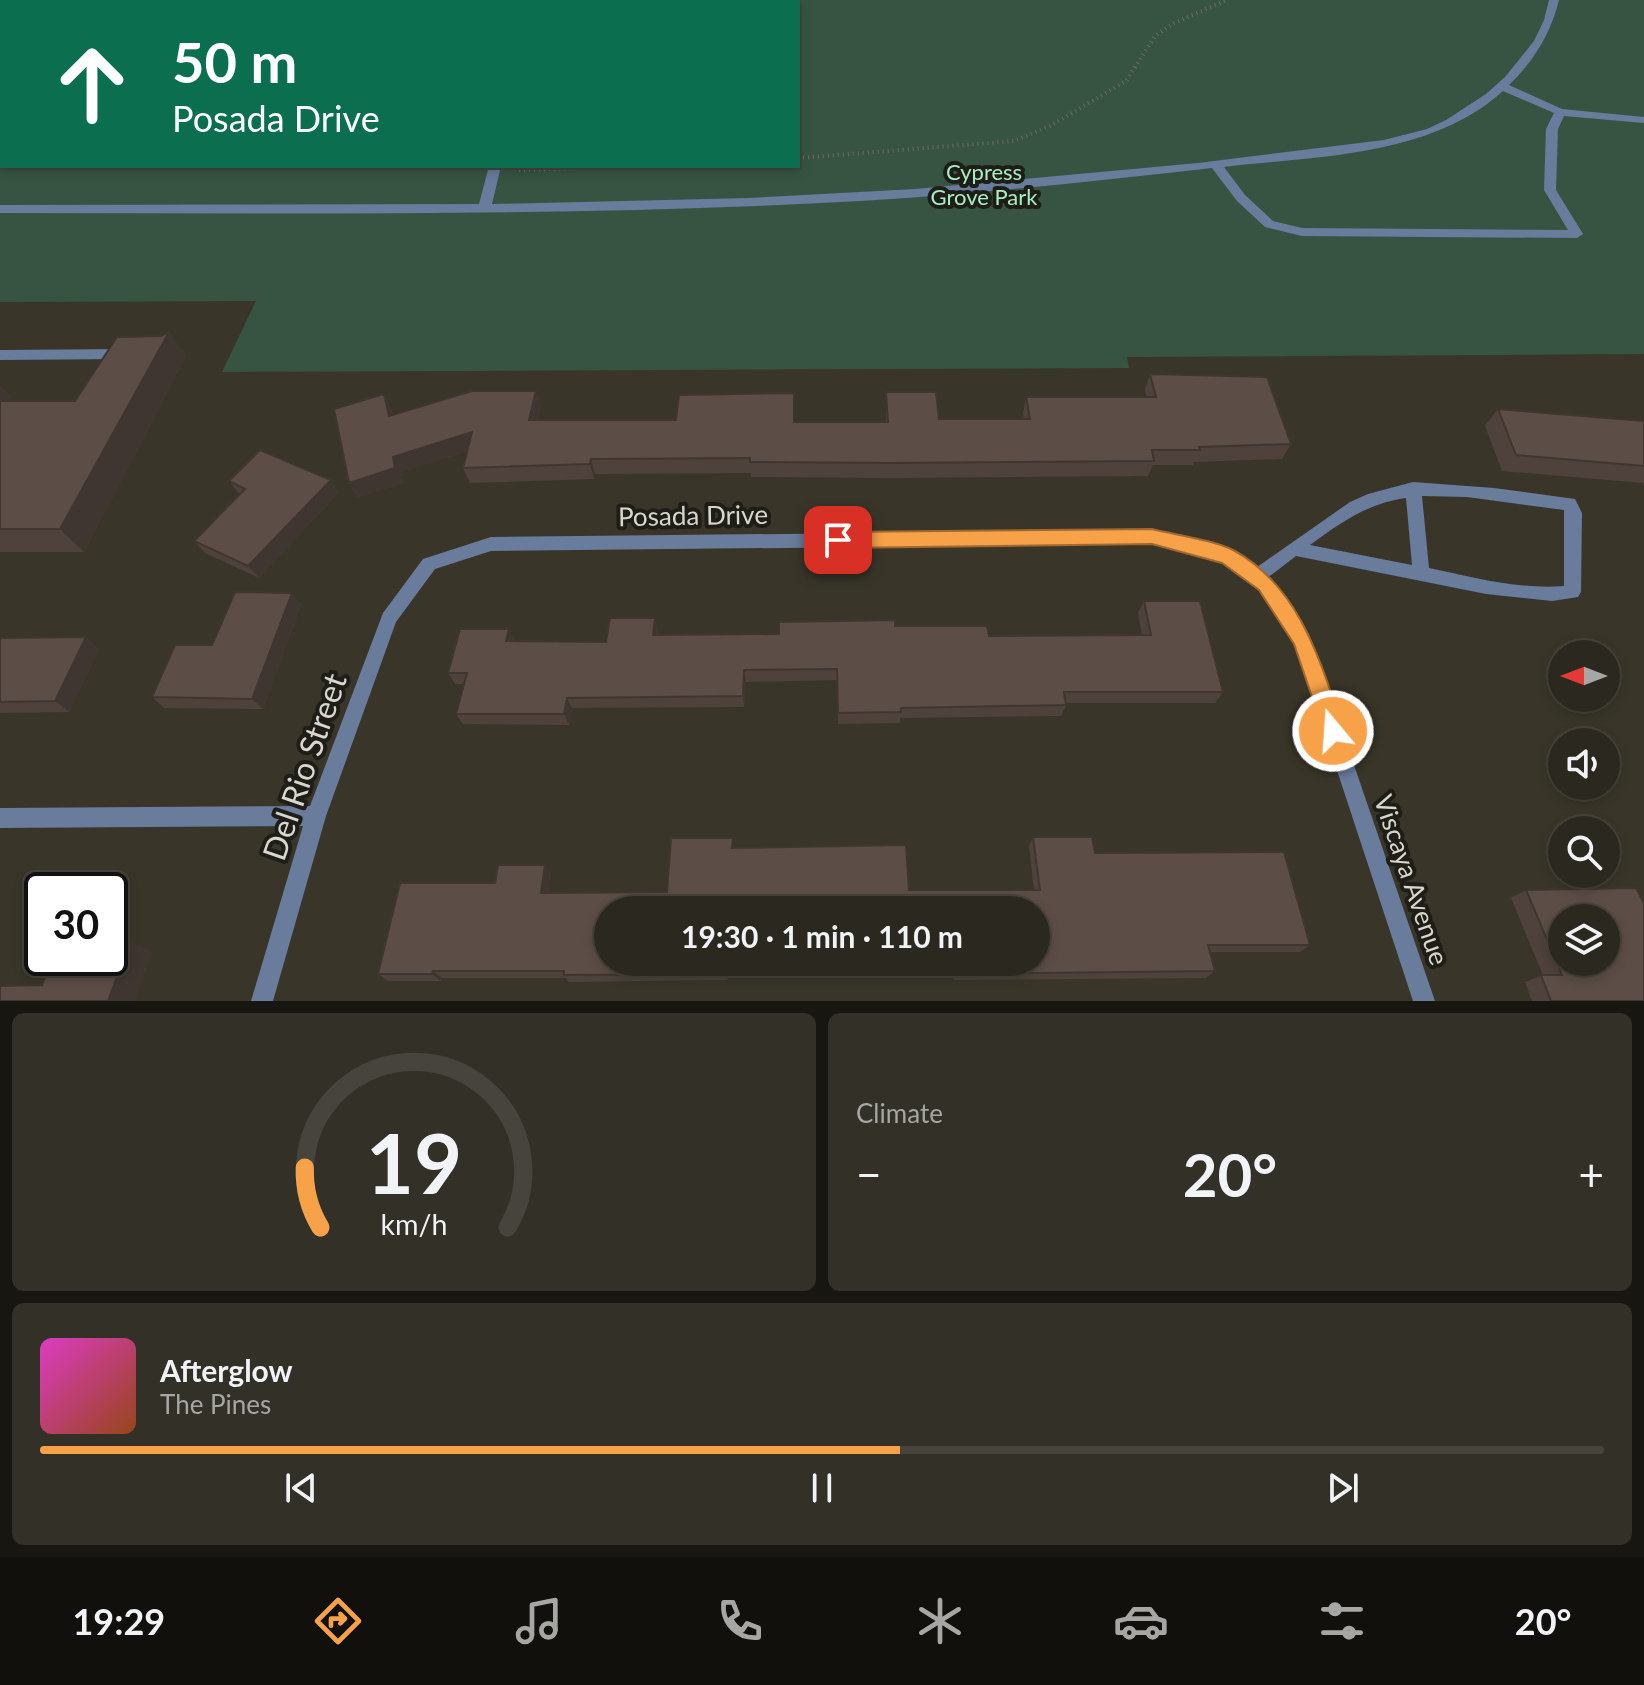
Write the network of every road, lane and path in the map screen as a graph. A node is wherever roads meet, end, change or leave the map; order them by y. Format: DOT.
graph roads {
  1 [pos="1227,0"];
  2 [pos="1554,0"];
  3 [pos="1501,86"];
  4 [pos="1560,112"];
  5 [pos="1644,120"];
  6 [pos="800,158"];
  7 [pos="1216,165"];
  8 [pos="495,168"];
  9 [pos="485,207"];
  10 [pos="0,209"];
  11 [pos="149,354"];
  12 [pos="0,355"];
  13 [pos="1413,488"];
  14 [pos="1152,537"];
  15 [pos="1296,549"];
  16 [pos="429,564"];
  17 [pos="1421,574"];
  18 [pos="1256,577"];
  19 [pos="316,816"];
  20 [pos="0,818"];
  21 [pos="262,1001"];
  22 [pos="1424,1001"];
  1 -- 6 [label="path"];
  2 -- 3 [label="street"];
  3 -- 4 [label="street"];
  3 -- 7 [label="street"];
  4 -- 5 [label="street"];
  4 -- 7 [label="street"];
  7 -- 9 [label="street"];
  8 -- 9 [label="street"];
  9 -- 10 [label="street"];
  11 -- 12 [label="street"];
  13 -- 15 [label="street"];
  13 -- 17 [label="street"];
  13 -- 17 [label="street"];
  14 -- 16 [label="street, Posada Drive"];
  14 -- 18 [label="street, Viscaya Avenue"];
  15 -- 17 [label="street"];
  15 -- 18 [label="street"];
  16 -- 19 [label="street, Del Rio Street"];
  18 -- 22 [label="street, Viscaya Avenue"];
  19 -- 20 [label="street"];
  19 -- 21 [label="street, Del Rio Street"];
}
